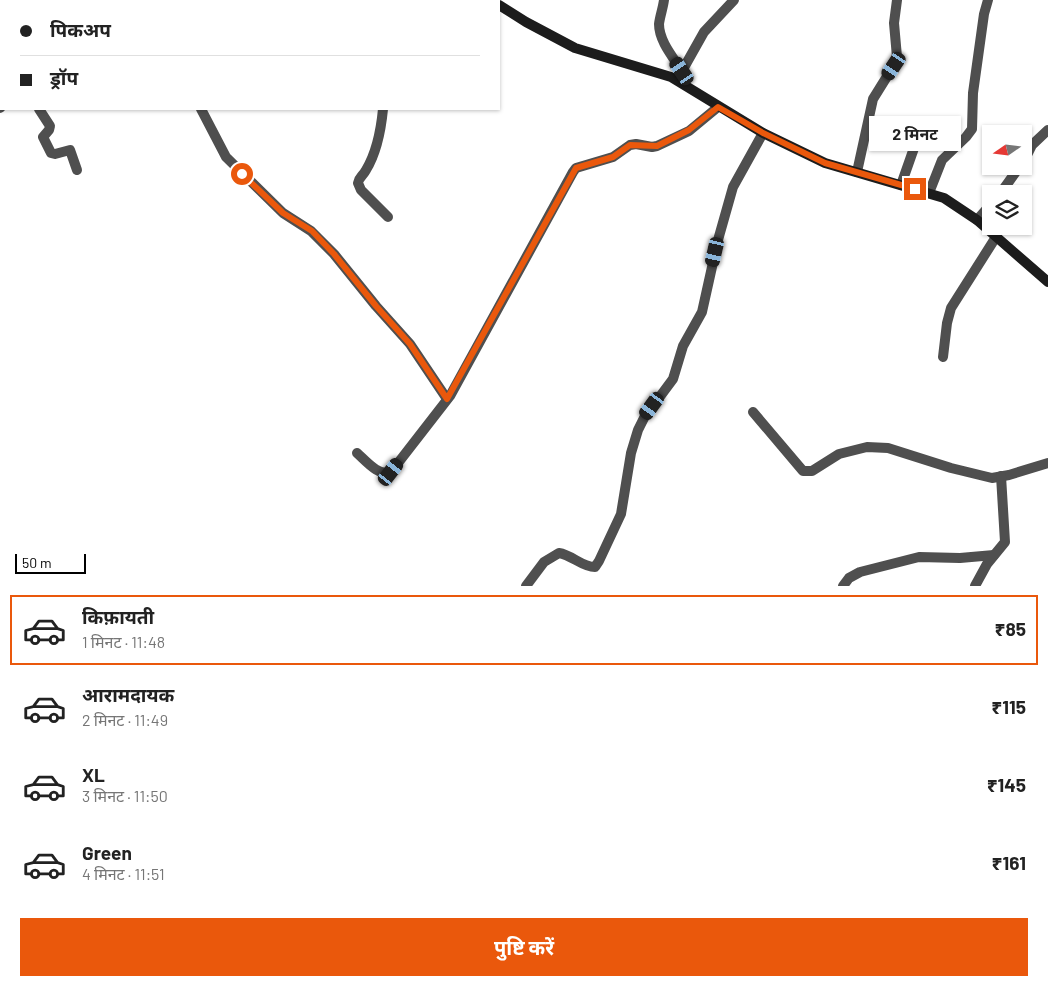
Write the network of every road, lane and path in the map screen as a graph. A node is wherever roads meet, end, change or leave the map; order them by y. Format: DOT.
graph roads {
  1 [pos="664,0"];
  2 [pos="734,0"];
  3 [pos="897,0"];
  4 [pos="988,0"];
  5 [pos="500,6"];
  6 [pos="682,71"];
  7 [pos="677,80"];
  8 [pos="718,107"];
  9 [pos="39,110"];
  10 [pos="202,110"];
  11 [pos="383,110"];
  12 [pos="1048,130"];
  13 [pos="920,131"];
  14 [pos="763,133"];
  15 [pos="1032,145"];
  16 [pos="77,170"];
  17 [pos="856,172"];
  18 [pos="901,185"];
  19 [pos="929,193"];
  20 [pos="982,214"];
  21 [pos="388,218"];
  22 [pos="977,220"];
  23 [pos="996,237"];
  24 [pos="1047,279"];
  25 [pos="943,356"];
  26 [pos="447,399"];
  27 [pos="753,412"];
  28 [pos="357,453"];
  29 [pos="1048,463"];
  30 [pos="1001,476"];
  31 [pos="994,555"];
  32 [pos="526,586"];
  33 [pos="843,586"];
  34 [pos="976,586"];
  1 -- 6 [label="street"];
  2 -- 6 [label="street"];
  3 -- 17 [label="street"];
  4 -- 19 [label="street"];
  5 -- 7 [label="street"];
  6 -- 7 [label="street"];
  7 -- 8 [label="street"];
  8 -- 14 [label="street"];
  8 -- 26 [label="street"];
  9 -- 16 [label="street"];
  10 -- 26 [label="street"];
  11 -- 21 [label="street"];
  12 -- 15 [label="street"];
  13 -- 18 [label="street"];
  14 -- 17 [label="street"];
  14 -- 32 [label="street"];
  17 -- 18 [label="street"];
  18 -- 19 [label="street"];
  19 -- 22 [label="street"];
  20 -- 22 [label="street"];
  22 -- 23 [label="street"];
  23 -- 24 [label="street"];
  23 -- 25 [label="street"];
  26 -- 28 [label="street"];
  27 -- 30 [label="street"];
  29 -- 30 [label="street"];
  30 -- 31 [label="street"];
  31 -- 33 [label="street"];
  31 -- 34 [label="street"];
}
